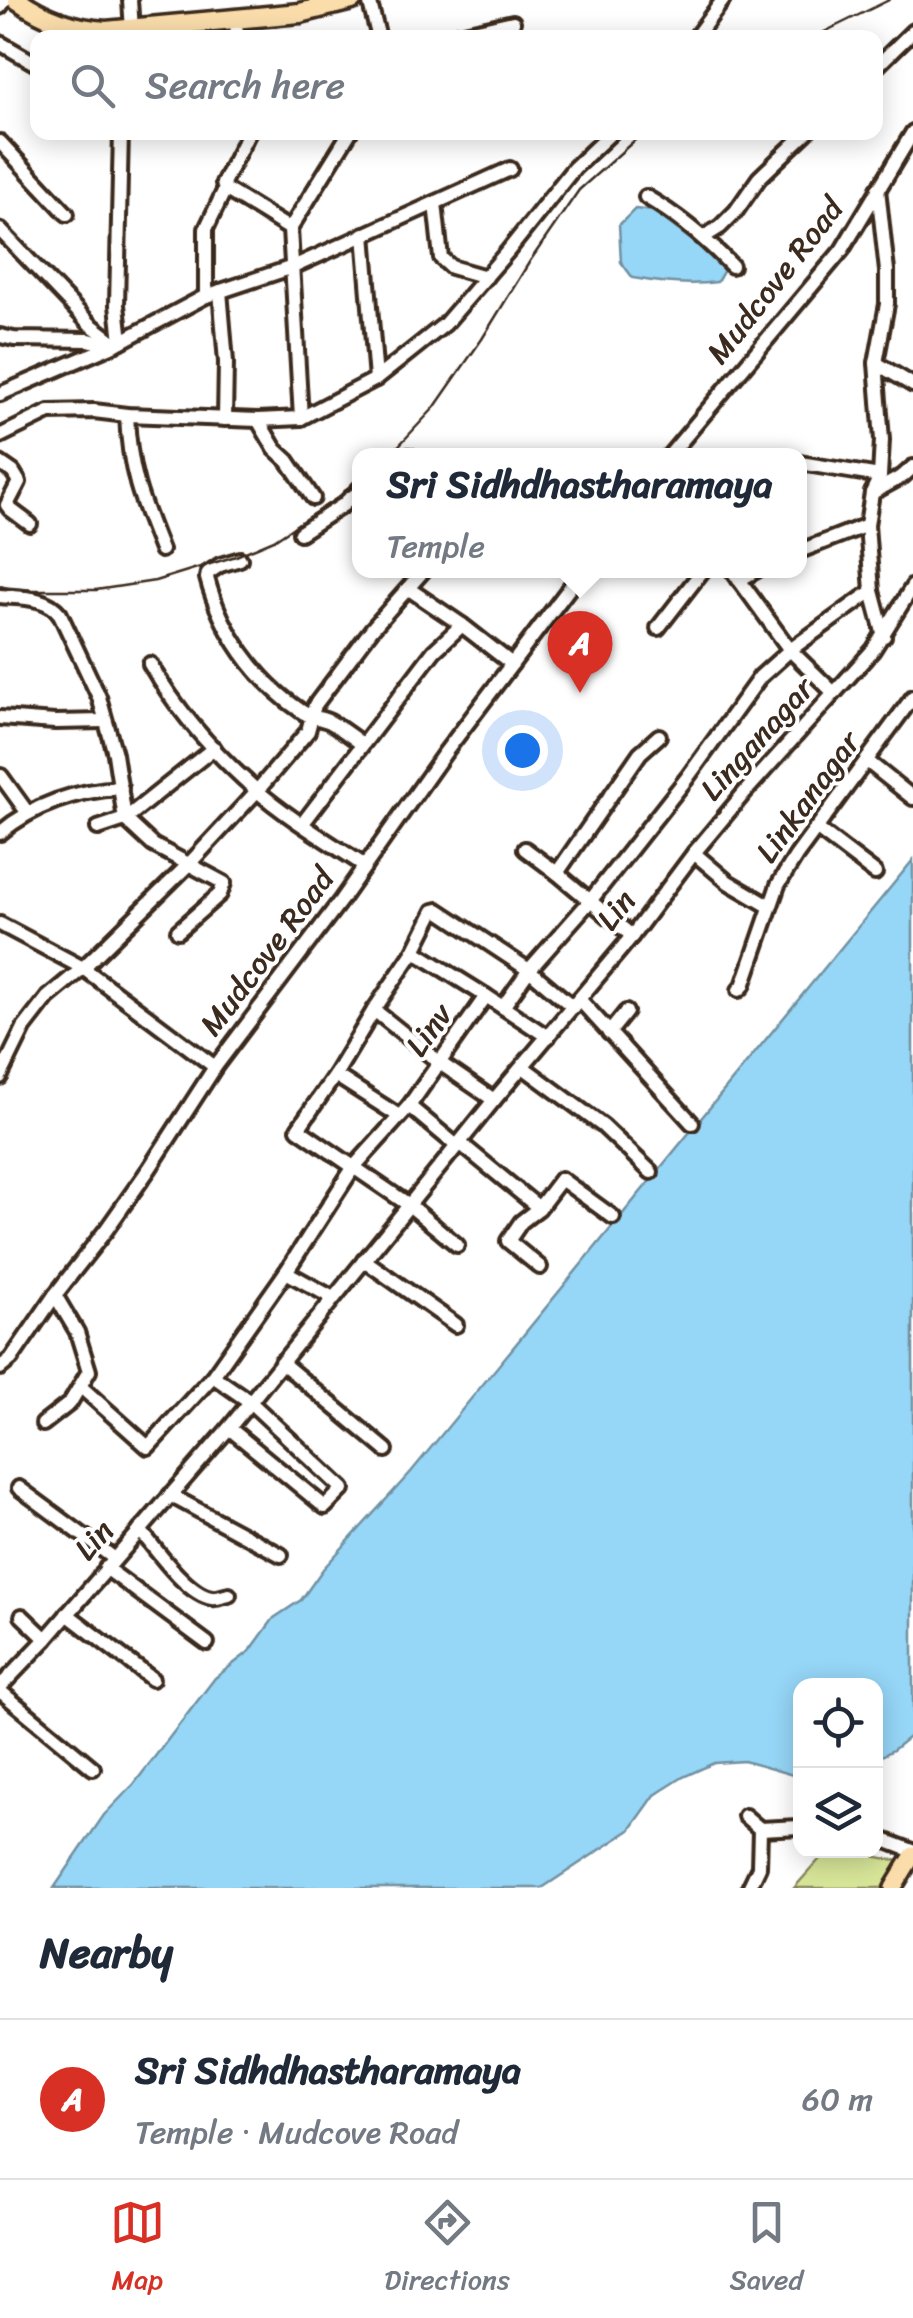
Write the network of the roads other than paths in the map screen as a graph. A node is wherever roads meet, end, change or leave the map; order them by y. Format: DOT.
graph roads {
  1 [pos="5,0"];
  2 [pos="18,0"];
  3 [pos="130,0"];
  4 [pos="352,0"];
  5 [pos="369,0"];
  6 [pos="723,0"];
  7 [pos="326,4"];
  8 [pos="0,6"];
  9 [pos="513,22"];
  10 [pos="236,28"];
  11 [pos="96,30"];
  12 [pos="124,30"];
  13 [pos="180,30"];
  14 [pos="376,30"];
  15 [pos="480,30"];
  16 [pos="701,30"];
  17 [pos="913,31"];
  18 [pos="0,43"];
  19 [pos="30,60"];
  20 [pos="883,60"];
  21 [pos="913,132"];
  22 [pos="121,140"];
  23 [pos="245,140"];
  24 [pos="345,140"];
  25 [pos="604,140"];
  26 [pos="799,140"];
  27 [pos="0,142"];
  28 [pos="510,168"];
  29 [pos="225,188"];
  30 [pos="878,189"];
  31 [pos="646,197"];
  32 [pos="435,203"];
  33 [pos="67,214"];
  34 [pos="290,229"];
  35 [pos="0,230"];
  36 [pos="364,234"];
  37 [pos="704,237"];
  38 [pos="294,266"];
  39 [pos="732,266"];
  40 [pos="486,277"];
  41 [pos="214,294"];
  42 [pos="0,336"];
  43 [pos="116,344"];
  44 [pos="876,363"];
  45 [pos="376,378"];
  46 [pos="913,385"];
  47 [pos="0,394"];
  48 [pos="126,415"];
  49 [pos="224,418"];
  50 [pos="302,418"];
  51 [pos="258,420"];
  52 [pos="0,436"];
  53 [pos="676,448"];
  54 [pos="0,463"];
  55 [pos="807,464"];
  56 [pos="913,468"];
  57 [pos="880,476"];
  58 [pos="872,493"];
  59 [pos="352,496"];
  60 [pos="313,498"];
  61 [pos="30,524"];
  62 [pos="868,525"];
  63 [pos="300,533"];
  64 [pos="807,549"];
  65 [pos="162,550"];
  66 [pos="240,559"];
  67 [pos="418,578"];
  68 [pos="577,578"];
  69 [pos="697,578"];
  70 [pos="737,578"];
  71 [pos="913,586"];
  72 [pos="409,589"];
  73 [pos="872,591"];
  74 [pos="0,596"];
  75 [pos="462,624"];
  76 [pos="658,628"];
  77 [pos="884,636"];
  78 [pos="790,650"];
  79 [pos="150,664"];
  80 [pos="512,664"];
  81 [pos="834,694"];
  82 [pos="913,697"];
  83 [pos="0,718"];
  84 [pos="313,718"];
  85 [pos="105,721"];
  86 [pos="659,736"];
  87 [pos="362,744"];
  88 [pos="214,748"];
  89 [pos="866,761"];
  90 [pos="1,776"];
  91 [pos="121,788"];
  92 [pos="257,791"];
  93 [pos="913,798"];
  94 [pos="27,812"];
  95 [pos="125,819"];
  96 [pos="303,823"];
  97 [pos="98,828"];
  98 [pos="816,828"];
  99 [pos="0,833"];
  100 [pos="525,849"];
  101 [pos="694,852"];
  102 [pos="190,864"];
  103 [pos="365,866"];
  104 [pos="557,873"];
  105 [pos="875,873"];
  106 [pos="590,901"];
  107 [pos="769,906"];
  108 [pos="0,924"];
  109 [pos="178,931"];
  110 [pos="632,936"];
  111 [pos="414,951"];
  112 [pos="83,968"];
  113 [pos="529,970"];
  114 [pos="739,990"];
  115 [pos="486,996"];
  116 [pos="576,1003"];
  117 [pos="503,1008"];
  118 [pos="374,1010"];
  119 [pos="626,1012"];
  120 [pos="610,1033"];
  121 [pos="548,1037"];
  122 [pos="440,1063"];
  123 [pos="215,1067"];
  124 [pos="523,1068"];
  125 [pos="335,1075"];
  126 [pos="0,1077"];
  127 [pos="494,1100"];
  128 [pos="404,1111"];
  129 [pos="692,1123"];
  130 [pos="459,1145"];
  131 [pos="353,1168"];
  132 [pos="652,1172"];
  133 [pos="409,1205"];
  134 [pos="539,1208"];
  135 [pos="613,1217"];
  136 [pos="457,1244"];
  137 [pos="364,1260"];
  138 [pos="540,1267"];
  139 [pos="286,1272"];
  140 [pos="55,1295"];
  141 [pos="333,1298"];
  142 [pos="456,1324"];
  143 [pos="281,1362"];
  144 [pos="0,1368"];
  145 [pos="213,1376"];
  146 [pos="81,1388"];
  147 [pos="249,1401"];
  148 [pos="43,1424"];
  149 [pos="229,1428"];
  150 [pos="386,1450"];
  151 [pos="19,1488"];
  152 [pos="170,1495"];
  153 [pos="140,1530"];
  154 [pos="281,1555"];
  155 [pos="110,1563"];
  156 [pos="228,1595"];
  157 [pos="67,1614"];
  158 [pos="22,1616"];
  159 [pos="46,1639"];
  160 [pos="207,1643"];
  161 [pos="152,1679"];
  162 [pos="0,1689"];
  163 [pos="93,1768"];
  164 [pos="745,1816"];
  165 [pos="793,1828"];
  166 [pos="760,1830"];
  167 [pos="883,1840"];
  168 [pos="913,1853"];
  169 [pos="896,1887"];
  170 [pos="748,1888"];
  1 -- 8 [label="street"];
  2 -- 11 [label="highway"];
  3 -- 12 [label="street"];
  4 -- 7 [label="highway"];
  5 -- 14 [label="street"];
  6 -- 16 [label="street"];
  7 -- 10 [label="highway"];
  9 -- 15 [label="street"];
  10 -- 13 [label="highway"];
  17 -- 20 [label="street"];
  18 -- 19 [label="street"];
  21 -- 30 [label="street, Mudcove Road"];
  22 -- 43 [label="street"];
  23 -- 29 [label="street"];
  24 -- 34 [label="street"];
  25 -- 40 [label="street"];
  26 -- 37 [label="street"];
  27 -- 33 [label="street"];
  28 -- 32 [label="street"];
  29 -- 34 [label="street"];
  29 -- 41 [label="street"];
  30 -- 44 [label="street"];
  30 -- 53 [label="street, Mudcove Road"];
  31 -- 37 [label="street"];
  32 -- 36 [label="street"];
  32 -- 40 [label="street"];
  34 -- 38 [label="street"];
  35 -- 43 [label="street"];
  36 -- 38 [label="street"];
  36 -- 45 [label="street"];
  37 -- 39 [label="street"];
  38 -- 41 [label="street"];
  38 -- 50 [label="street"];
  40 -- 45 [label="street"];
  41 -- 43 [label="street"];
  41 -- 49 [label="street"];
  42 -- 43 [label="street"];
  43 -- 47 [label="street"];
  44 -- 46 [label="street"];
  44 -- 57 [label="street"];
  45 -- 50 [label="street"];
  48 -- 49 [label="street"];
  48 -- 52 [label="street"];
  48 -- 65 [label="street"];
  49 -- 51 [label="street"];
  50 -- 51 [label="street"];
  51 -- 60 [label="street"];
  54 -- 61 [label="street"];
  55 -- 57 [label="street"];
  56 -- 58 [label="street"];
  57 -- 58 [label="street"];
  58 -- 62 [label="street"];
  59 -- 63 [label="street"];
  62 -- 64 [label="street"];
  62 -- 73 [label="street"];
  66 -- 84 [label="street"];
  67 -- 72 [label="street"];
  68 -- 80 [label="street, Mudcove Road"];
  69 -- 76 [label="street"];
  70 -- 78 [label="street"];
  71 -- 77 [label="street, Linganagar"];
  72 -- 75 [label="street"];
  72 -- 84 [label="street"];
  73 -- 77 [label="street"];
  73 -- 78 [label="street"];
  74 -- 85 [label="street"];
  75 -- 80 [label="street"];
  75 -- 87 [label="street"];
  77 -- 81 [label="street, Linganagar"];
  78 -- 81 [label="street"];
  78 -- 106 [label="street"];
  79 -- 88 [label="street"];
  80 -- 103 [label="street, Mudcove Road"];
  81 -- 101 [label="street, Linganagar"];
  82 -- 89 [label="street, Linkanagar"];
  83 -- 85 [label="street"];
  84 -- 87 [label="street"];
  84 -- 92 [label="street"];
  85 -- 91 [label="street"];
  86 -- 104 [label="street"];
  87 -- 96 [label="street"];
  88 -- 92 [label="street"];
  88 -- 95 [label="street"];
  89 -- 93 [label="street"];
  89 -- 98 [label="street, Linkanagar"];
  90 -- 94 [label="street"];
  91 -- 94 [label="street"];
  91 -- 95 [label="street"];
  92 -- 96 [label="street"];
  92 -- 102 [label="street"];
  94 -- 99 [label="street"];
  95 -- 97 [label="street"];
  95 -- 102 [label="street"];
  96 -- 103 [label="street"];
  98 -- 105 [label="street"];
  98 -- 107 [label="street, Linkanagar"];
  100 -- 104 [label="street"];
  101 -- 107 [label="street"];
  101 -- 110 [label="street, Lin"];
  102 -- 109 [label="street"];
  102 -- 112 [label="street"];
  103 -- 123 [label="street, Mudcove Road"];
  104 -- 106 [label="street"];
  106 -- 110 [label="street"];
  106 -- 113 [label="street"];
  107 -- 114 [label="street, Linkanagar"];
  108 -- 112 [label="street"];
  110 -- 116 [label="street, Lin"];
  111 -- 113 [label="street"];
  111 -- 115 [label="street"];
  111 -- 118 [label="street"];
  112 -- 123 [label="street"];
  112 -- 126 [label="street"];
  113 -- 116 [label="street"];
  113 -- 117 [label="street"];
  115 -- 117 [label="street, Linv"];
  115 -- 122 [label="street, Linv"];
  116 -- 120 [label="street"];
  116 -- 121 [label="street, Lin"];
  117 -- 121 [label="street, Linv"];
  118 -- 122 [label="street"];
  118 -- 125 [label="street"];
  119 -- 120 [label="street"];
  120 -- 129 [label="street"];
  121 -- 124 [label="street, Lin"];
  122 -- 127 [label="street"];
  122 -- 128 [label="street, Linv"];
  123 -- 140 [label="street, Mudcove Road"];
  124 -- 127 [label="street, Lin"];
  124 -- 132 [label="street"];
  125 -- 128 [label="street"];
  125 -- 131 [label="street"];
  127 -- 130 [label="street, Lin"];
  128 -- 130 [label="street"];
  128 -- 131 [label="street"];
  130 -- 133 [label="street, Lin"];
  130 -- 134 [label="street"];
  131 -- 133 [label="street"];
  131 -- 139 [label="street"];
  133 -- 136 [label="street"];
  133 -- 137 [label="street, Lin"];
  134 -- 135 [label="street"];
  134 -- 138 [label="street"];
  137 -- 141 [label="street, Lin"];
  137 -- 142 [label="street"];
  139 -- 141 [label="street"];
  139 -- 145 [label="street"];
  140 -- 144 [label="street, Mudcove Road"];
  140 -- 146 [label="street"];
  141 -- 143 [label="street, Lin"];
  143 -- 147 [label="street, Lin"];
  143 -- 150 [label="street"];
  145 -- 146 [label="street"];
  145 -- 147 [label="street"];
  146 -- 148 [label="street"];
  147 -- 149 [label="street, Lin"];
  147 -- 149 [label="street"];
  149 -- 152 [label="street, Lin"];
  151 -- 155 [label="street"];
  152 -- 153 [label="street, Lin"];
  152 -- 154 [label="street"];
  153 -- 155 [label="street, Lin"];
  153 -- 156 [label="street"];
  155 -- 157 [label="street, Lin"];
  155 -- 160 [label="street"];
  157 -- 159 [label="street, Lin"];
  157 -- 161 [label="street"];
  158 -- 159 [label="street"];
  159 -- 162 [label="street, Lin"];
  162 -- 163 [label="street"];
  164 -- 166 [label="street"];
  165 -- 166 [label="street"];
  166 -- 170 [label="street"];
  167 -- 168 [label="street"];
  168 -- 169 [label="main road"];
}
